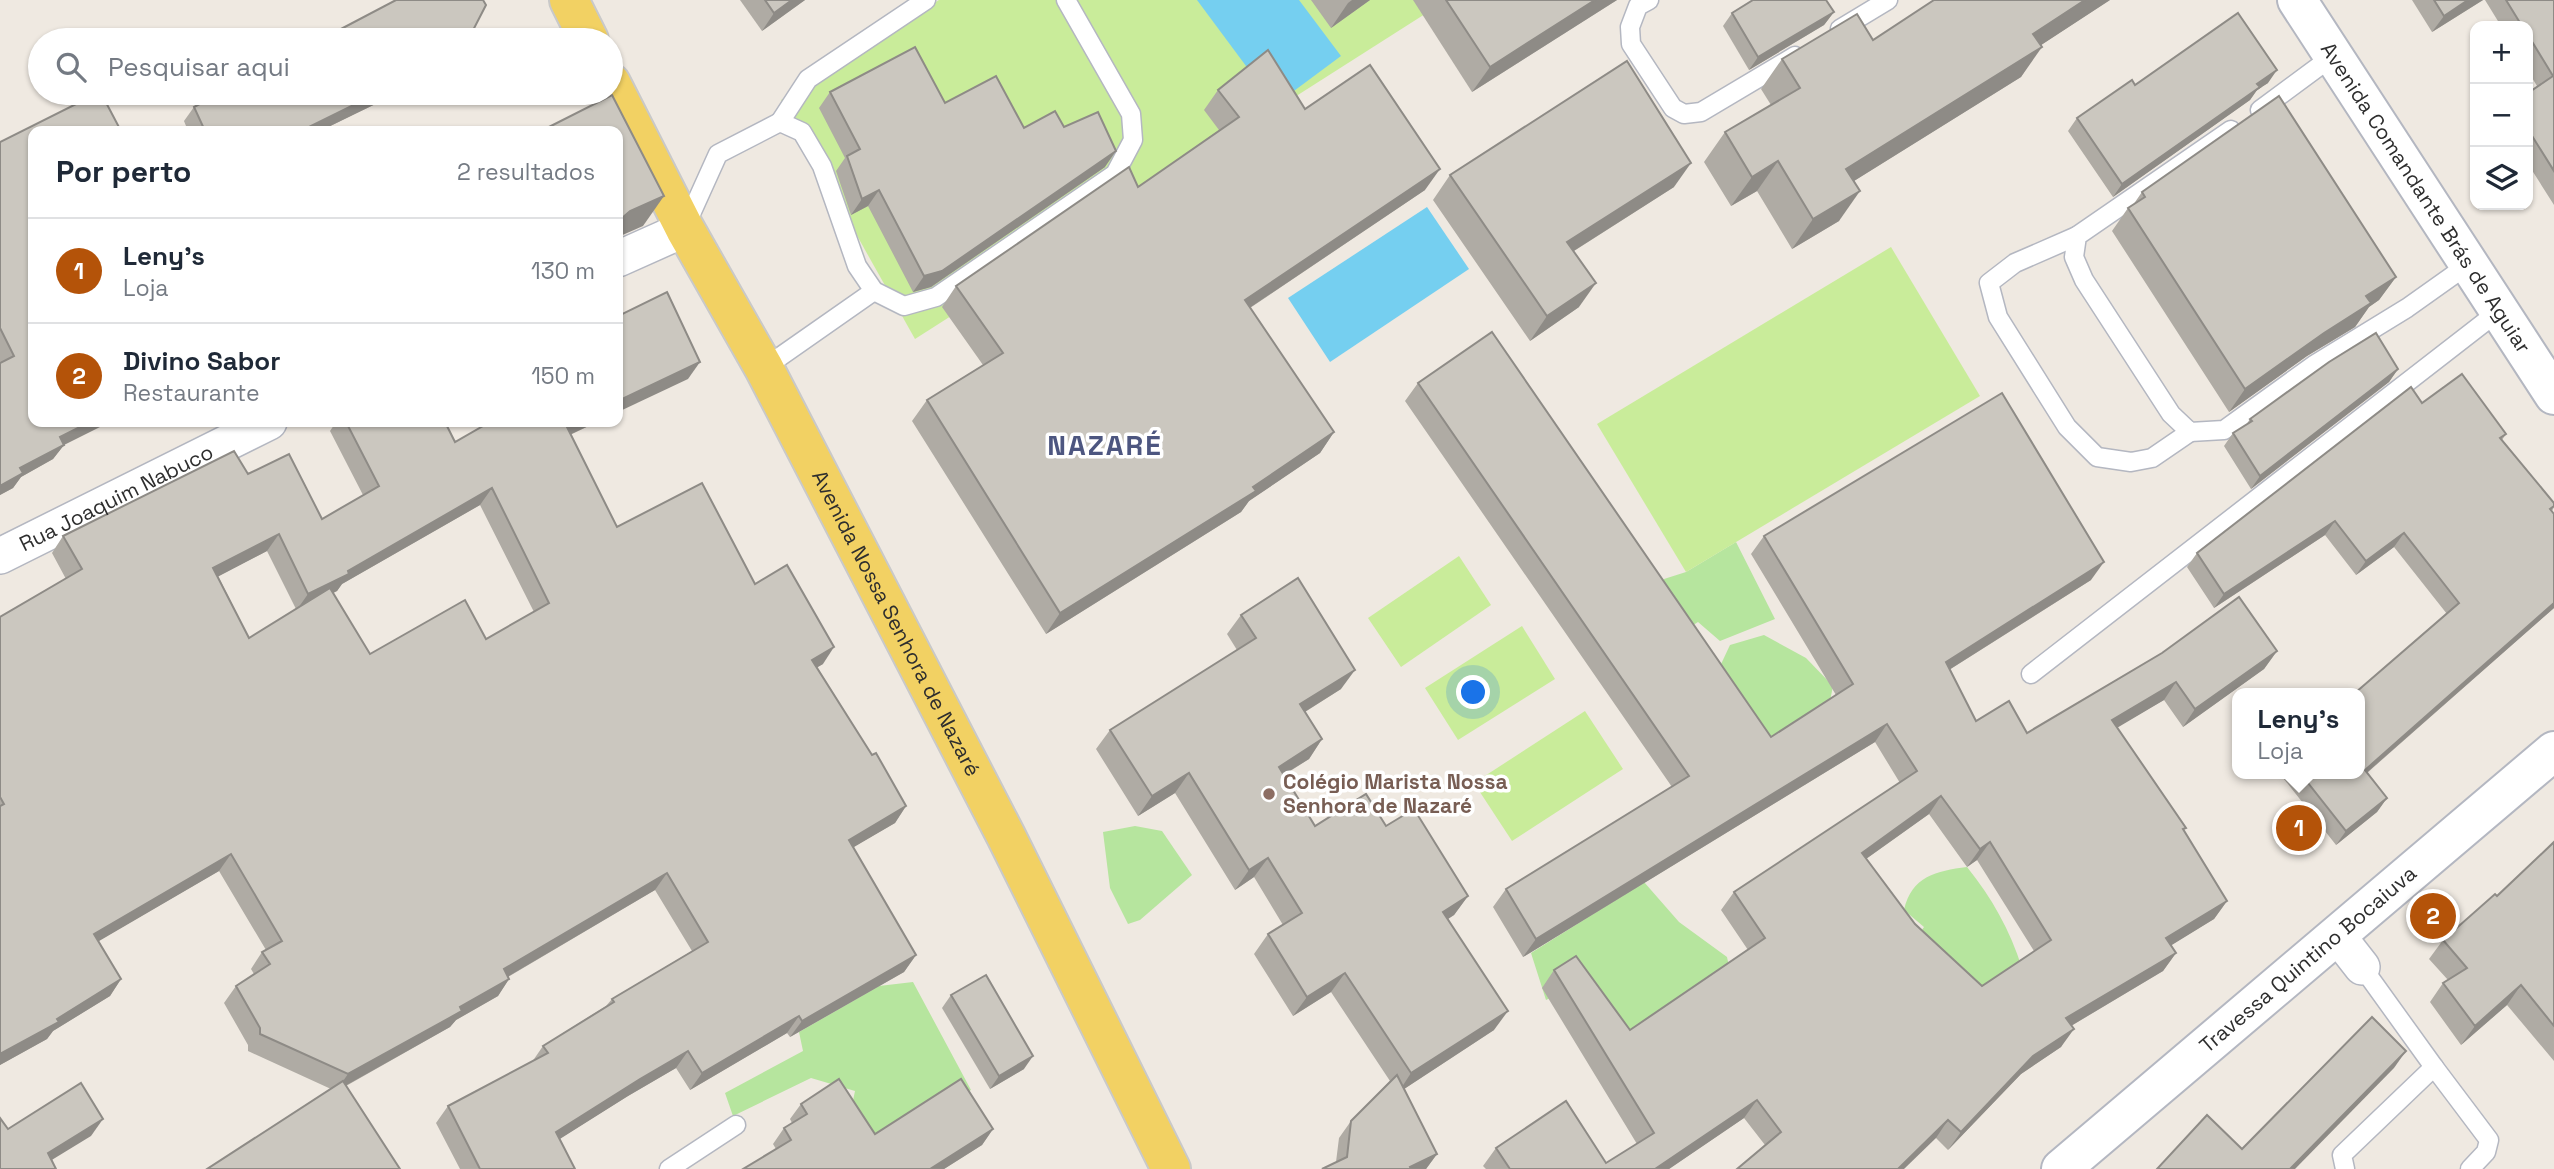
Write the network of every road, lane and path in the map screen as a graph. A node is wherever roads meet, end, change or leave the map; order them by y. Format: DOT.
graph roads {
  1 [pos="569,0"];
  2 [pos="926,0"];
  3 [pos="1066,0"];
  4 [pos="1649,0"];
  5 [pos="1888,0"];
  6 [pos="2297,0"];
  7 [pos="583,28"];
  8 [pos="1830,35"];
  9 [pos="1806,49"];
  10 [pos="2333,56"];
  11 [pos="622,105"];
  12 [pos="780,122"];
  13 [pos="685,229"];
  14 [pos="2077,236"];
  15 [pos="623,257"];
  16 [pos="2469,264"];
  17 [pos="874,291"];
  18 [pos="2499,311"];
  19 [pos="764,368"];
  20 [pos="2554,395"];
  21 [pos="259,427"];
  22 [pos="2190,432"];
  23 [pos="0,556"];
  24 [pos="2031,674"];
  25 [pos="2554,751"];
  26 [pos="2337,934"];
  27 [pos="2362,967"];
  28 [pos="2434,1067"];
  29 [pos="736,1125"];
  30 [pos="669,1169"];
  31 [pos="1171,1169"];
  32 [pos="2061,1169"];
  33 [pos="2345,1169"];
  34 [pos="2470,1169"];
  1 -- 7 [label="main road"];
  2 -- 12 [label="lane"];
  3 -- 17 [label="lane"];
  4 -- 9 [label="lane"];
  5 -- 8 [label="lane"];
  6 -- 10 [label="street, Avenida Comandante Brás de Aguiar"];
  10 -- 14 [label="lane"];
  10 -- 16 [label="street, Avenida Comandante Brás de Aguiar"];
  11 -- 13 [label="main road, Avenida Nossa Senhora de Nazaré"];
  12 -- 13 [label="lane"];
  12 -- 17 [label="lane"];
  13 -- 15 [label="street"];
  13 -- 19 [label="main road, Avenida Nossa Senhora de Nazaré"];
  14 -- 22 [label="lane"];
  14 -- 22 [label="lane"];
  16 -- 18 [label="street, Avenida Comandante Brás de Aguiar"];
  16 -- 22 [label="lane"];
  17 -- 19 [label="lane"];
  18 -- 20 [label="street, Avenida Comandante Brás de Aguiar"];
  18 -- 24 [label="lane"];
  19 -- 31 [label="main road, Avenida Nossa Senhora de Nazaré"];
  21 -- 23 [label="street, Rua Joaquim Nabuco"];
  25 -- 26 [label="street, Travessa Quintino Bocaiuva"];
  26 -- 27 [label="street"];
  26 -- 32 [label="street, Travessa Quintino Bocaiuva"];
  27 -- 28 [label="lane"];
  28 -- 33 [label="lane"];
  28 -- 34 [label="lane"];
  29 -- 30 [label="lane"];
}
